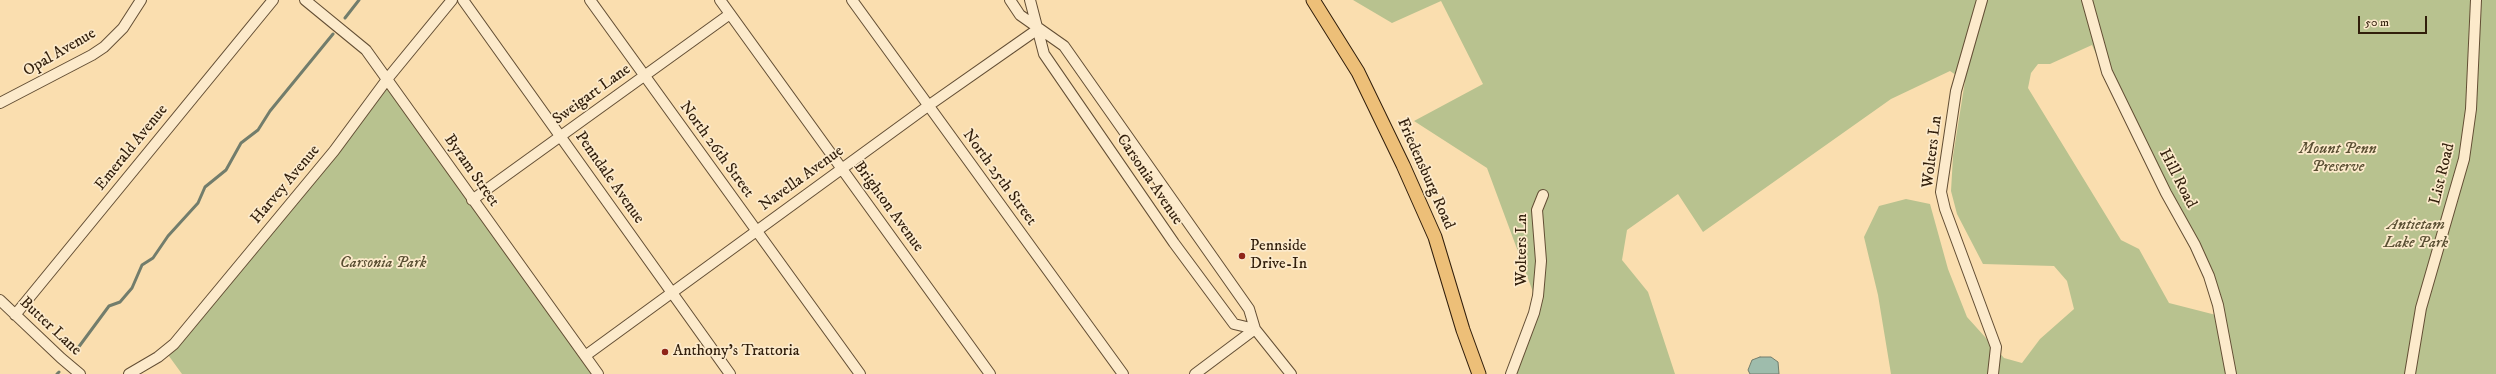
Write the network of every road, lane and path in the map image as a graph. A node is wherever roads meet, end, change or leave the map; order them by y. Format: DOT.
graph roads {
  1 [pos="141,0"];
  2 [pos="273,0"];
  3 [pos="305,0"];
  4 [pos="452,0"];
  5 [pos="463,0"];
  6 [pos="590,0"];
  7 [pos="720,0"];
  8 [pos="852,0"];
  9 [pos="1010,0"];
  10 [pos="1030,0"];
  11 [pos="1313,0"];
  12 [pos="1982,0"];
  13 [pos="2087,0"];
  14 [pos="2476,0"];
  15 [pos="730,14"];
  16 [pos="1038,29"];
  17 [pos="644,76"];
  18 [pos="388,78"];
  19 [pos="0,103"];
  20 [pos="928,106"];
  21 [pos="561,136"];
  22 [pos="842,169"];
  23 [pos="1543,195"];
  24 [pos="472,200"];
  25 [pos="756,232"];
  26 [pos="672,293"];
  27 [pos="0,300"];
  28 [pos="15,315"];
  29 [pos="1255,329"];
  30 [pos="586,356"];
  31 [pos="80,374"];
  32 [pos="129,374"];
  33 [pos="598,374"];
  34 [pos="730,374"];
  35 [pos="860,374"];
  36 [pos="990,374"];
  37 [pos="1123,374"];
  38 [pos="1194,374"];
  39 [pos="1290,374"];
  40 [pos="1479,374"];
  41 [pos="1511,374"];
  42 [pos="1993,374"];
  43 [pos="2231,374"];
  44 [pos="2410,374"];
  1 -- 19 [label="street, Opal Avenue"];
  2 -- 28 [label="street, Emerald Avenue"];
  3 -- 18 [label="street, Byram Street"];
  4 -- 18 [label="street, Harvey Avenue"];
  5 -- 21 [label="street, Penndale Avenue"];
  6 -- 17 [label="street, North 26th Street"];
  7 -- 15 [label="street, Brighton Avenue"];
  8 -- 20 [label="street, North 25th Street"];
  9 -- 16 [label="street, Carsonia Avenue"];
  10 -- 16 [label="street, Carsonia Avenue"];
  11 -- 40 [label="main road, Friedensburg Road"];
  12 -- 42 [label="street, Wolters Ln"];
  13 -- 43 [label="street, Hill Road"];
  14 -- 44 [label="street, List Road"];
  15 -- 17 [label="street, Sweigart Lane"];
  15 -- 22 [label="street, Brighton Avenue"];
  16 -- 20 [label="street, Navella Avenue"];
  16 -- 29 [label="street, Carsonia Avenue"];
  16 -- 29 [label="street, Carsonia Avenue"];
  17 -- 21 [label="street, Sweigart Lane"];
  17 -- 25 [label="street, North 26th Street"];
  18 -- 24 [label="street, Byram Street"];
  18 -- 32 [label="street, Harvey Avenue"];
  20 -- 22 [label="street, Navella Avenue"];
  20 -- 37 [label="street, North 25th Street"];
  21 -- 24 [label="street, Sweigart Lane"];
  21 -- 26 [label="street, Penndale Avenue"];
  22 -- 25 [label="street, Navella Avenue"];
  22 -- 36 [label="street, Brighton Avenue"];
  23 -- 41 [label="street, Wolters Ln"];
  24 -- 30 [label="street, Byram Street"];
  25 -- 26 [label="street, Navella Avenue"];
  25 -- 35 [label="street, North 26th Street"];
  26 -- 30 [label="street, Navella Avenue"];
  26 -- 34 [label="street, Penndale Avenue"];
  27 -- 28 [label="street, Butter Lane"];
  28 -- 31 [label="street, Butter Lane"];
  29 -- 38 [label="street"];
  29 -- 39 [label="street, Carsonia Avenue"];
  30 -- 33 [label="street, Byram Street"];
}
